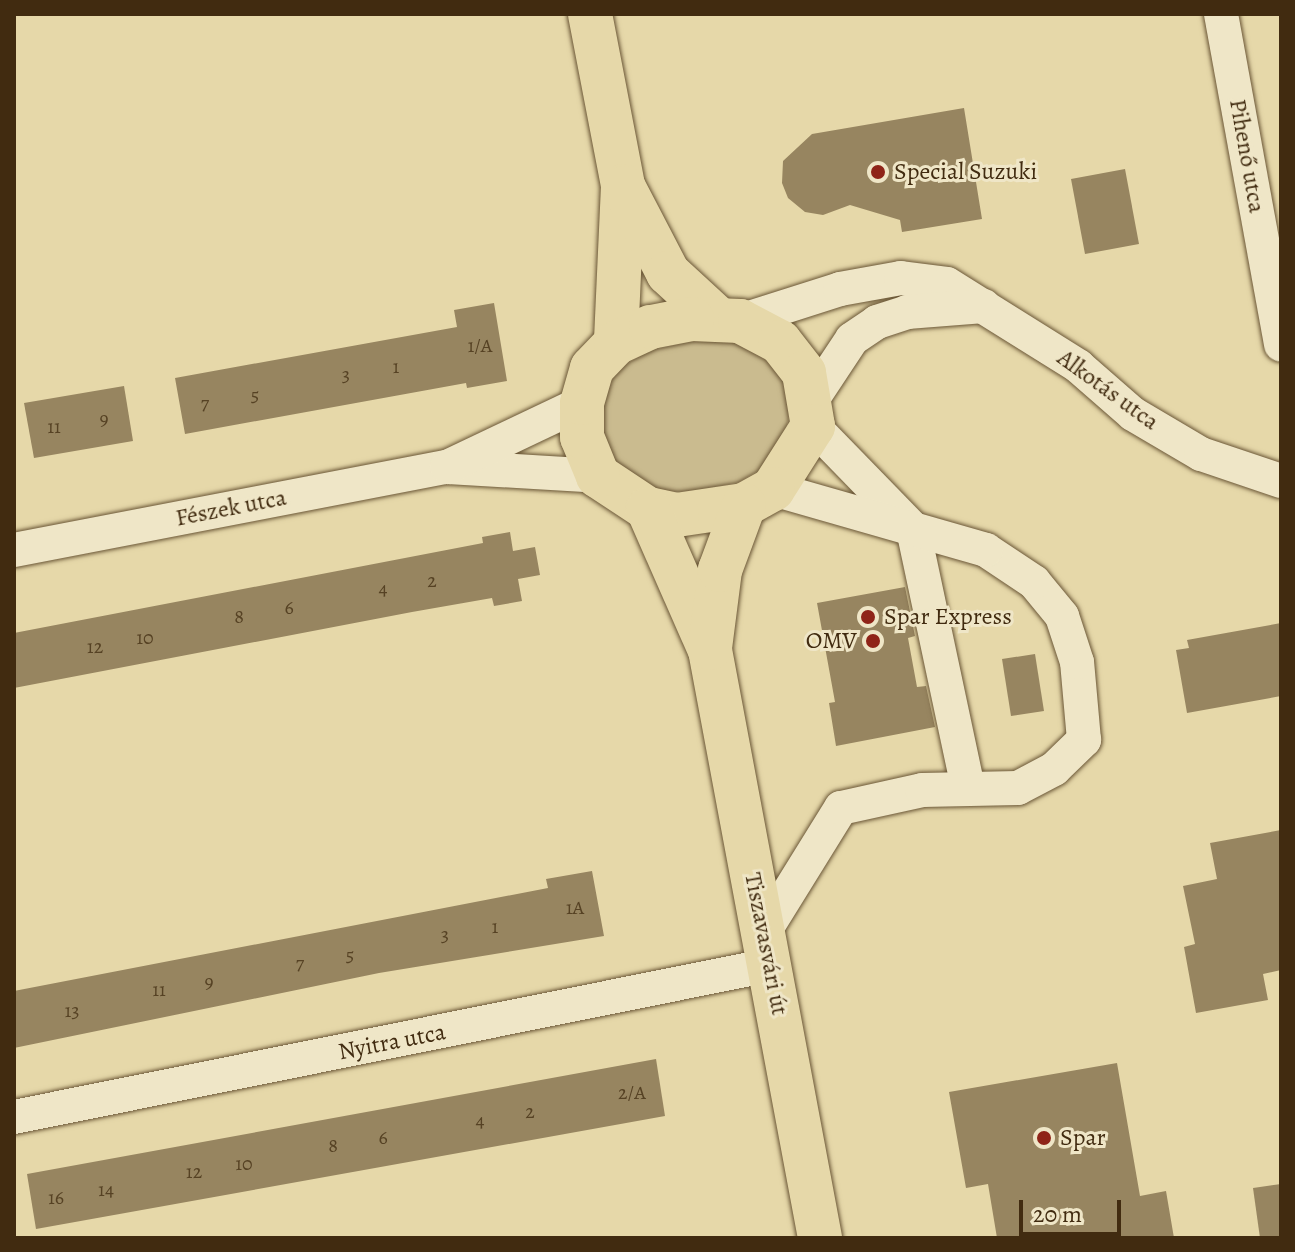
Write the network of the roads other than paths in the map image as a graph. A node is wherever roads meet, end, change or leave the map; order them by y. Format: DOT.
graph roads {
  1 [pos="590,14"];
  2 [pos="1221,14"];
  3 [pos="623,186"];
  4 [pos="984,306"];
  5 [pos="729,320"];
  6 [pos="616,343"];
  7 [pos="1281,345"];
  8 [pos="582,403"];
  9 [pos="812,414"];
  10 [pos="447,467"];
  11 [pos="598,476"];
  12 [pos="1281,481"];
  13 [pos="758,497"];
  14 [pos="648,509"];
  15 [pos="913,529"];
  16 [pos="14,550"];
  17 [pos="710,650"];
  18 [pos="968,788"];
  19 [pos="767,949"];
  20 [pos="14,1117"];
  21 [pos="820,1238"];
  1 -- 3 [label="main road"];
  2 -- 7 [label="street, Pihenő utca"];
  3 -- 5 [label="main road"];
  3 -- 6 [label="main road"];
  4 -- 5 [label="street, Alkotás utca"];
  4 -- 9 [label="street"];
  4 -- 12 [label="street, Alkotás utca"];
  5 -- 6 [label="main road"];
  5 -- 9 [label="main road"];
  6 -- 8 [label="main road"];
  8 -- 10 [label="street, Fészek utca"];
  8 -- 11 [label="main road"];
  9 -- 13 [label="main road"];
  9 -- 15 [label="street"];
  10 -- 11 [label="street, Fészek utca"];
  10 -- 16 [label="street, Fészek utca"];
  11 -- 14 [label="main road"];
  13 -- 14 [label="main road"];
  13 -- 15 [label="street"];
  13 -- 17 [label="main road"];
  14 -- 17 [label="main road"];
  15 -- 18 [label="street"];
  15 -- 18 [label="street"];
  17 -- 19 [label="main road, Tiszavasvári út"];
  18 -- 19 [label="street"];
  19 -- 20 [label="street, Nyitra utca"];
  19 -- 21 [label="main road, Tiszavasvári út"];
}
